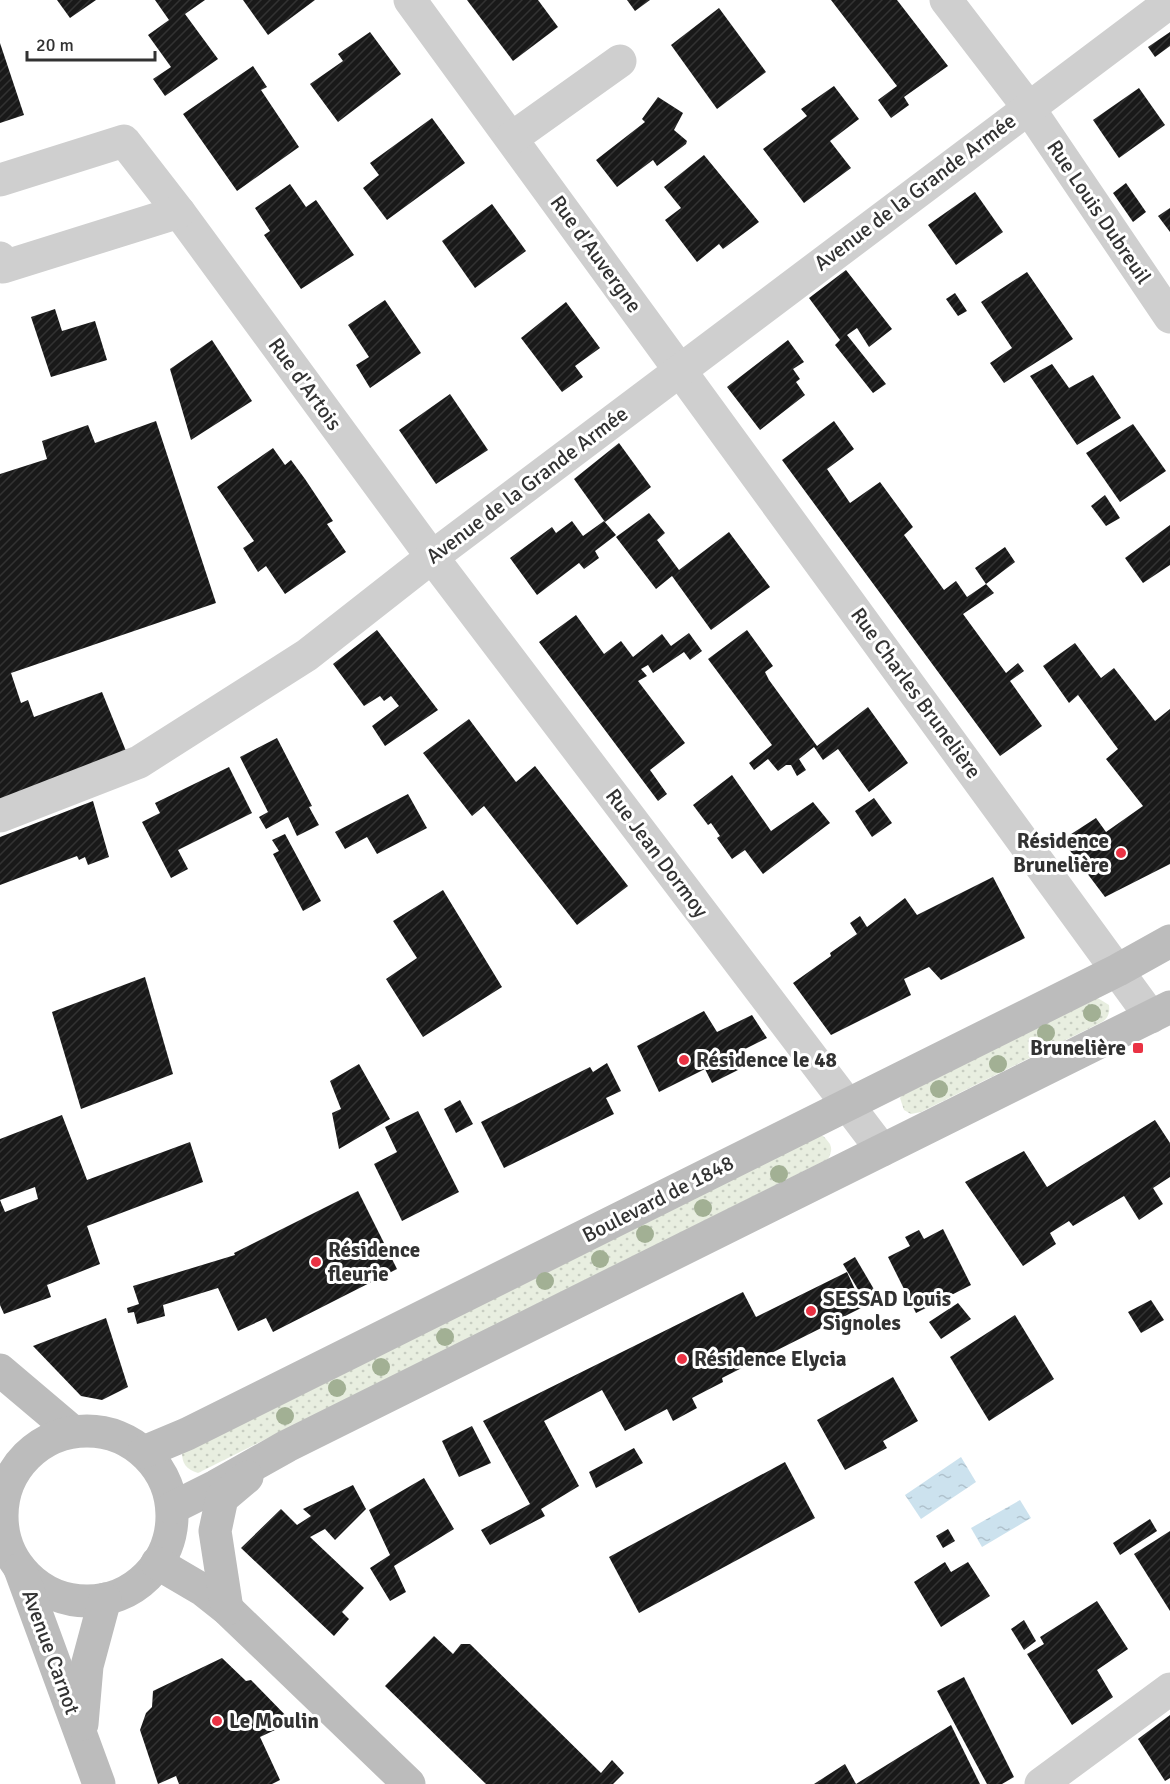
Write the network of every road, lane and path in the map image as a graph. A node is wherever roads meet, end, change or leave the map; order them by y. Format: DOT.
graph roads {
  1 [pos="410,0"];
  2 [pos="946,0"];
  3 [pos="1170,2"];
  4 [pos="620,61"];
  5 [pos="1028,107"];
  6 [pos="512,138"];
  7 [pos="0,180"];
  8 [pos="178,212"];
  9 [pos="0,258"];
  10 [pos="1170,317"];
  11 [pos="680,369"];
  12 [pos="432,557"];
  13 [pos="0,816"];
  14 [pos="1170,941"];
  15 [pos="1118,970"];
  16 [pos="1160,1012"];
  17 [pos="848,1104"];
  18 [pos="882,1150"];
  19 [pos="0,1370"];
  20 [pos="72,1431"];
  21 [pos="286,1446"];
  22 [pos="144,1452"];
  23 [pos="4,1473"];
  24 [pos="172,1508"];
  25 [pos="158,1563"];
  26 [pos="20,1569"];
  27 [pos="105,1599"];
  28 [pos="227,1609"];
  29 [pos="1170,1689"];
  30 [pos="82,1735"];
  31 [pos="99,1784"];
  32 [pos="409,1784"];
  33 [pos="1041,1784"];
  1 -- 6 [label="street, Rue d'Auvergne"];
  2 -- 5 [label="street, Rue Louis Dubreuil"];
  3 -- 5 [label="street, Avenue de la Grande Armée"];
  4 -- 6 [label="street"];
  5 -- 10 [label="street, Rue Louis Dubreuil"];
  5 -- 11 [label="street, Avenue de la Grande Armée"];
  6 -- 11 [label="street, Rue d'Auvergne"];
  7 -- 8 [label="street, Rue d'Artois"];
  8 -- 9 [label="street"];
  8 -- 12 [label="street, Rue d'Artois"];
  11 -- 12 [label="street, Avenue de la Grande Armée"];
  11 -- 15 [label="street, Rue Charles Brunelière"];
  12 -- 13 [label="street, Avenue de la Grande Armée"];
  12 -- 17 [label="street, Rue Jean Dormoy"];
  14 -- 15 [label="street, Boulevard de 1848"];
  15 -- 16 [label="street, Rue Charles Brunelière"];
  15 -- 17 [label="street, Boulevard de 1848"];
  16 -- 18 [label="street"];
  17 -- 18 [label="street, Rue Jean Dormoy"];
  17 -- 22 [label="street, Boulevard de 1848"];
  18 -- 21 [label="street"];
  19 -- 20 [label="street"];
  20 -- 22 [label="street"];
  20 -- 23 [label="street"];
  21 -- 24 [label="street"];
  21 -- 28 [label="street"];
  22 -- 24 [label="street"];
  23 -- 26 [label="street"];
  24 -- 25 [label="street"];
  25 -- 27 [label="street"];
  25 -- 28 [label="street"];
  26 -- 27 [label="street"];
  26 -- 30 [label="street, Avenue Carnot"];
  27 -- 30 [label="street, Avenue Carnot"];
  28 -- 32 [label="street"];
  29 -- 33 [label="street"];
  30 -- 31 [label="street, Avenue Carnot"];
}
